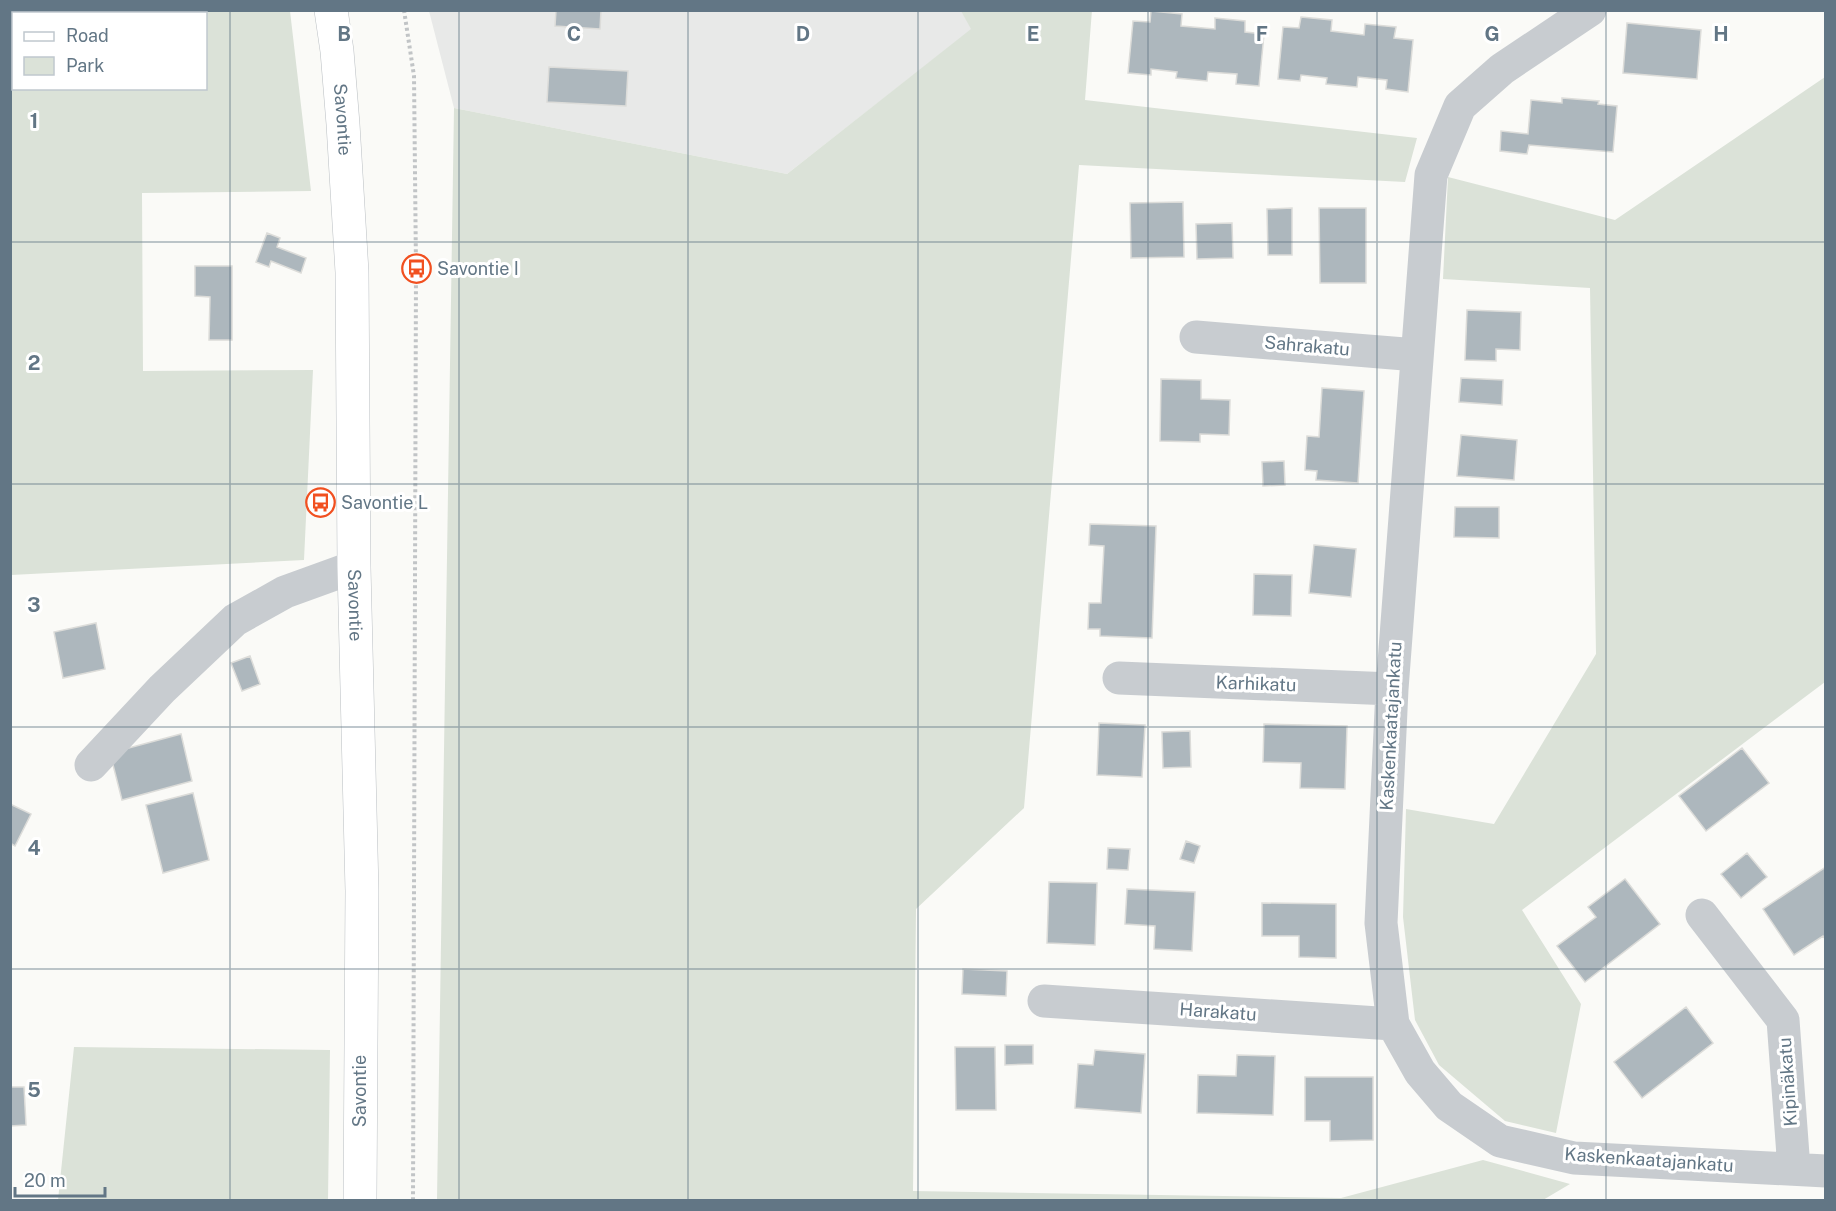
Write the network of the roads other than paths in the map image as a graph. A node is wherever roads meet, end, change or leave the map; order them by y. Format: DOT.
graph roads {
  1 [pos="331,10"];
  2 [pos="1590,10"];
  3 [pos="1196,337"];
  4 [pos="1417,355"];
  5 [pos="354,567"];
  6 [pos="1119,678"];
  7 [pos="1392,689"];
  8 [pos="91,765"];
  9 [pos="1702,915"];
  10 [pos="1044,1000"];
  11 [pos="1393,1024"];
  12 [pos="1810,1170"];
  13 [pos="360,1200"];
  1 -- 5 [label="main road, Savontie"];
  2 -- 4 [label="street, Kaskenkaatajankatu"];
  3 -- 4 [label="street, Sahrakatu"];
  4 -- 7 [label="street, Kaskenkaatajankatu"];
  5 -- 8 [label="street"];
  5 -- 13 [label="main road, Savontie"];
  6 -- 7 [label="street, Karhikatu"];
  7 -- 11 [label="street, Kaskenkaatajankatu"];
  9 -- 12 [label="street, Kipinäkatu"];
  10 -- 11 [label="street, Harakatu"];
  11 -- 12 [label="street, Kaskenkaatajankatu"];
}
